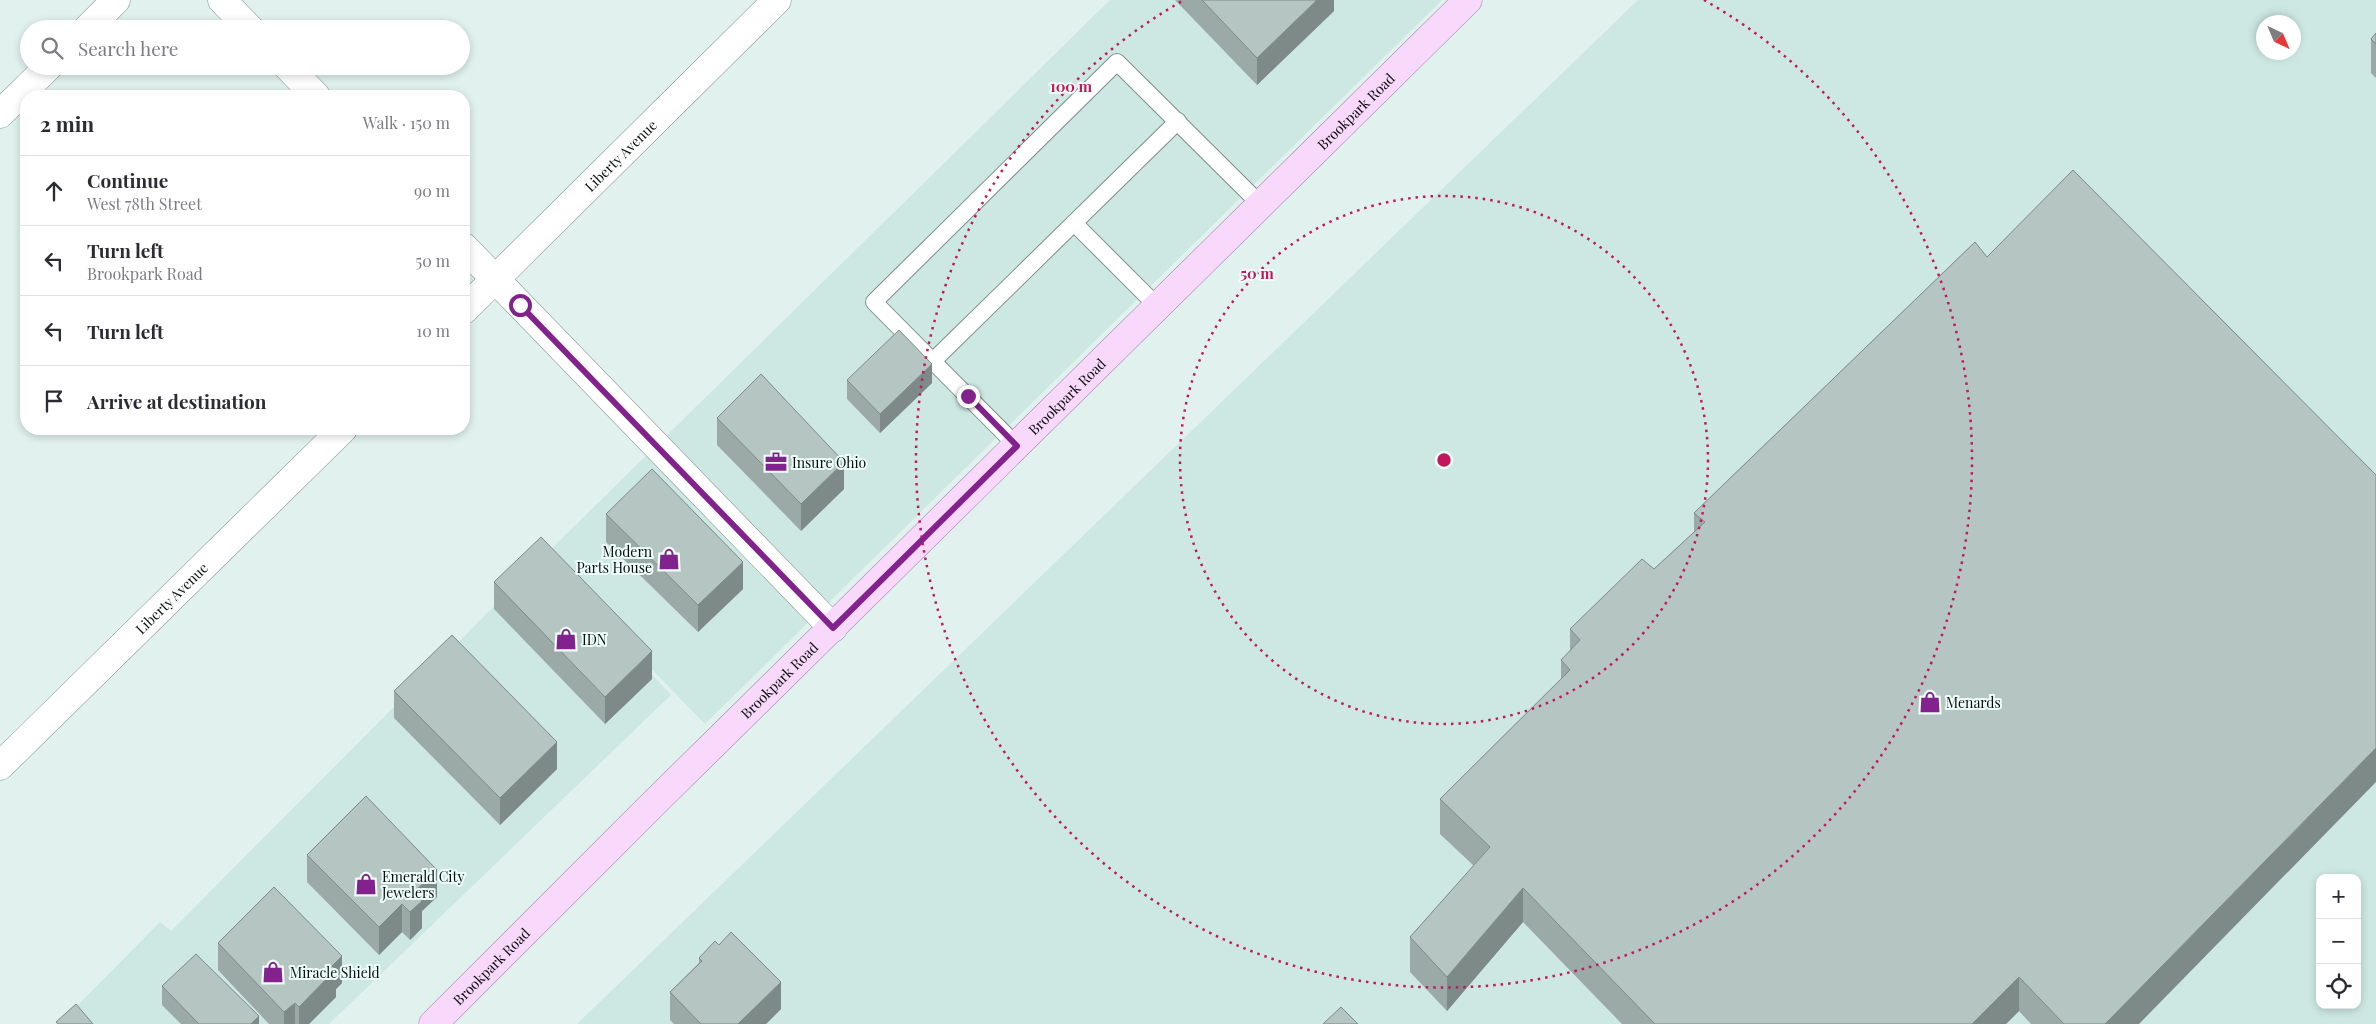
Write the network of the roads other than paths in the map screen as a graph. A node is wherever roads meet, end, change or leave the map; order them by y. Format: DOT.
graph roads {
  1 [pos="116,0"];
  2 [pos="222,0"];
  3 [pos="777,0"];
  4 [pos="1459,3"];
  5 [pos="96,20"];
  6 [pos="241,20"];
  7 [pos="40,75"];
  8 [pos="296,75"];
  9 [pos="24,90"];
  10 [pos="310,90"];
  11 [pos="20,94"];
  12 [pos="0,114"];
  13 [pos="1178,121"];
  14 [pos="1260,205"];
  15 [pos="1074,223"];
  16 [pos="470,253"];
  17 [pos="495,279"];
  18 [pos="470,304"];
  19 [pos="1158,307"];
  20 [pos="933,361"];
  21 [pos="337,435"];
  22 [pos="1017,446"];
  23 [pos="833,628"];
  24 [pos="0,766"];
  25 [pos="433,1024"];
  1 -- 5 [label="street"];
  2 -- 6 [label="street"];
  3 -- 17 [label="street, Liberty Avenue"];
  4 -- 14 [label="main road, Brookpark Road"];
  7 -- 9 [label="street"];
  8 -- 10 [label="street"];
  11 -- 12 [label="street"];
  13 -- 14 [label="lane"];
  13 -- 15 [label="lane"];
  13 -- 20 [label="lane"];
  14 -- 19 [label="main road, Brookpark Road"];
  15 -- 19 [label="lane"];
  15 -- 20 [label="lane"];
  16 -- 17 [label="street"];
  17 -- 18 [label="street, Liberty Avenue"];
  17 -- 23 [label="street"];
  19 -- 22 [label="main road, Brookpark Road"];
  20 -- 22 [label="lane"];
  21 -- 24 [label="street, Liberty Avenue"];
  22 -- 23 [label="main road, Brookpark Road"];
  23 -- 25 [label="main road, Brookpark Road"];
}
